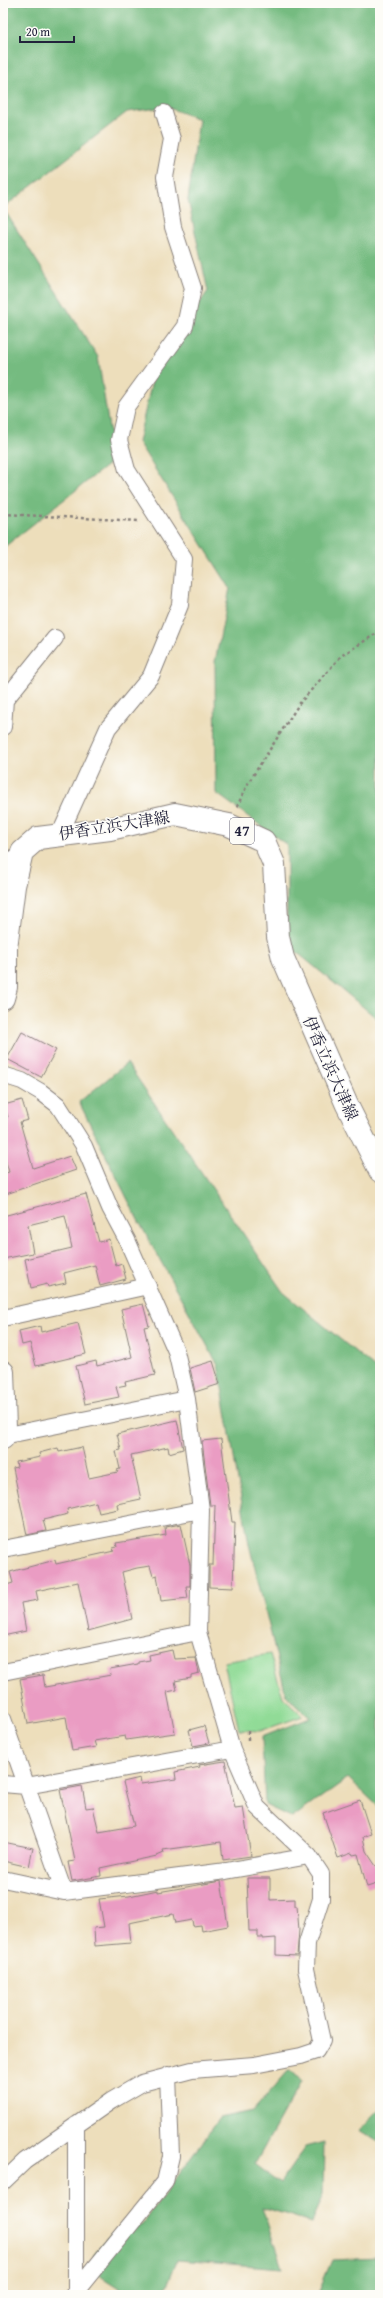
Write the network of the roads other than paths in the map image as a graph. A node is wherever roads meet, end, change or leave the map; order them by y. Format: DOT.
graph roads {
  1 [pos="164,113"];
  2 [pos="55,638"];
  3 [pos="4,726"];
  4 [pos="60,834"];
  5 [pos="11,862"];
  6 [pos="3,998"];
  7 [pos="3,1075"];
  8 [pos="380,1171"];
  9 [pos="148,1286"];
  10 [pos="3,1318"];
  11 [pos="3,1372"];
  12 [pos="187,1399"];
  13 [pos="3,1437"];
  14 [pos="201,1510"];
  15 [pos="3,1549"];
  16 [pos="198,1632"];
  17 [pos="3,1672"];
  18 [pos="3,1719"];
  19 [pos="232,1749"];
  20 [pos="3,1784"];
  21 [pos="26,1786"];
  22 [pos="309,1856"];
  23 [pos="3,1879"];
  24 [pos="64,1892"];
  25 [pos="168,2075"];
  26 [pos="76,2125"];
  27 [pos="3,2182"];
  28 [pos="74,2294"];
  1 -- 4 [label="street"];
  2 -- 3 [label="street"];
  4 -- 5 [label="main road, 伊香立浜大津線 / 47"];
  4 -- 8 [label="main road, 伊香立浜大津線 / 47"];
  5 -- 6 [label="main road, 伊香立浜大津線 / 47"];
  7 -- 9 [label="street"];
  9 -- 10 [label="street"];
  9 -- 12 [label="street"];
  11 -- 13 [label="main road"];
  12 -- 13 [label="street"];
  12 -- 14 [label="street"];
  14 -- 15 [label="street"];
  14 -- 16 [label="street"];
  16 -- 17 [label="street"];
  16 -- 19 [label="street"];
  18 -- 21 [label="street"];
  19 -- 21 [label="street"];
  19 -- 22 [label="street"];
  20 -- 21 [label="street"];
  21 -- 24 [label="street"];
  22 -- 24 [label="street"];
  22 -- 25 [label="street"];
  23 -- 24 [label="street"];
  25 -- 26 [label="street"];
  25 -- 28 [label="street"];
  26 -- 27 [label="street"];
  26 -- 28 [label="street"];
}
